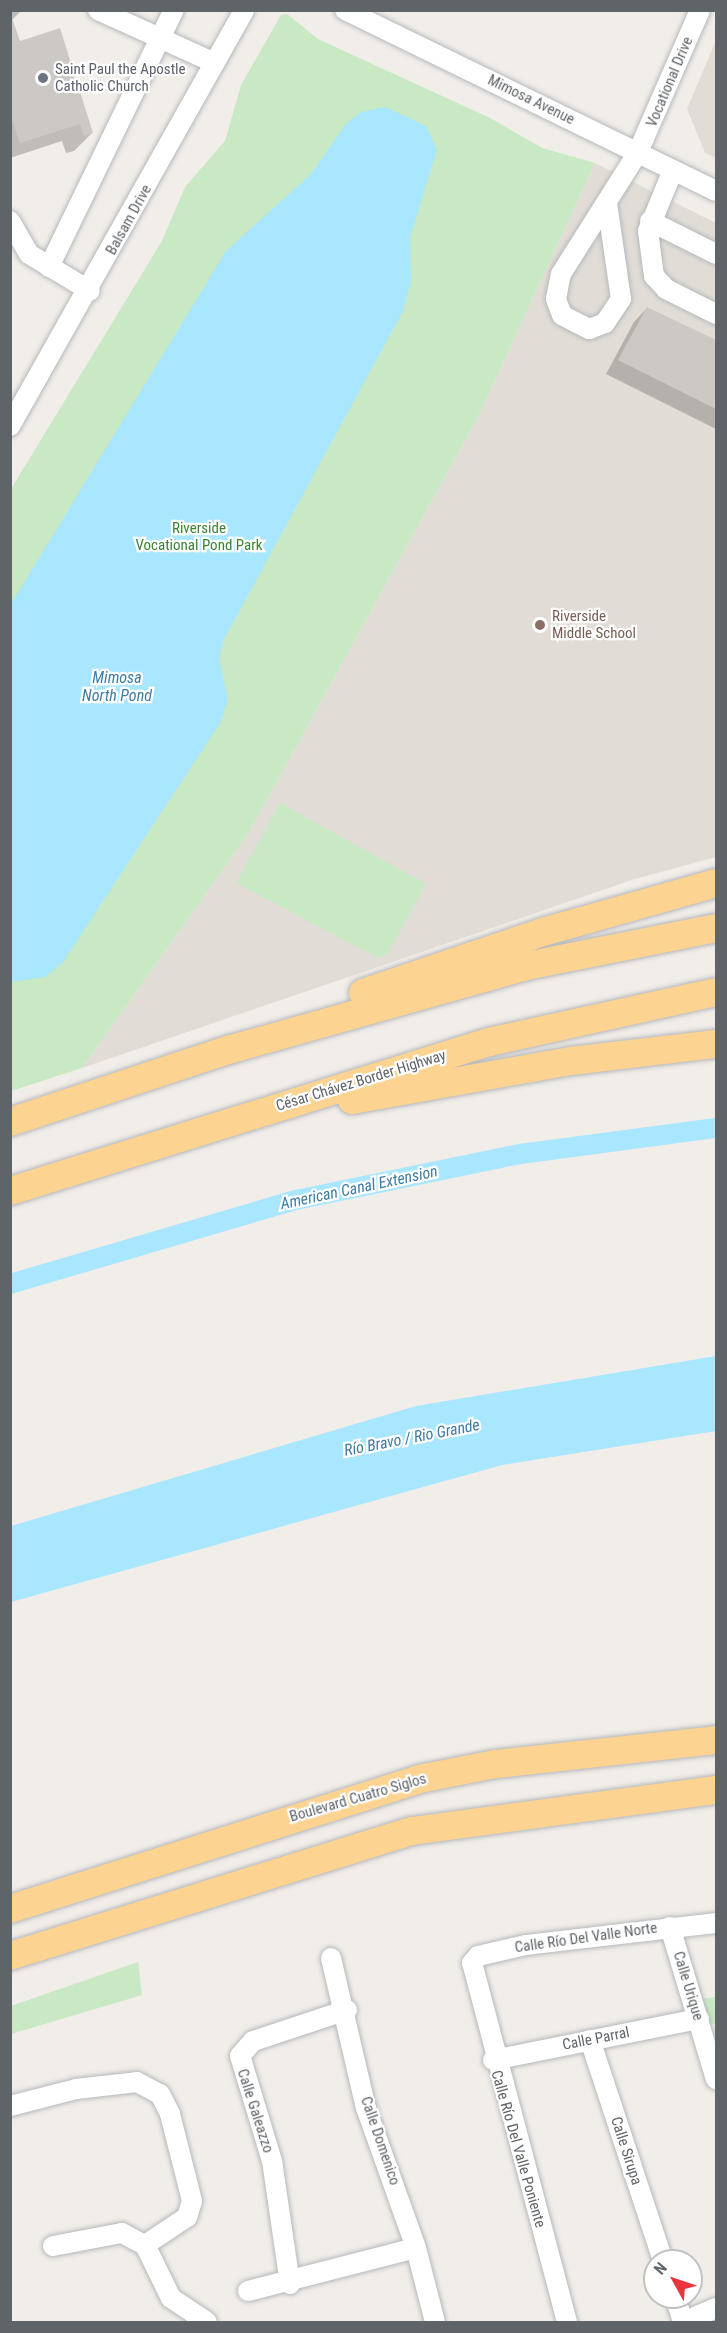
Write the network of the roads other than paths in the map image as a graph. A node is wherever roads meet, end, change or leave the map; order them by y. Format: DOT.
graph roads {
  1 [pos="98,10"];
  2 [pos="174,10"];
  3 [pos="244,10"];
  4 [pos="345,10"];
  5 [pos="700,10"];
  6 [pos="161,36"];
  7 [pos="215,63"];
  8 [pos="638,152"];
  9 [pos="673,170"];
  10 [pos="717,191"];
  11 [pos="607,202"];
  12 [pos="10,221"];
  13 [pos="650,221"];
  14 [pos="717,254"];
  15 [pos="49,267"];
  16 [pos="90,291"];
  17 [pos="717,314"];
  18 [pos="10,426"];
  19 [pos="717,883"];
  20 [pos="717,928"];
  21 [pos="717,992"];
  22 [pos="717,1044"];
  23 [pos="228,1050"];
  24 [pos="10,1122"];
  25 [pos="215,1126"];
  26 [pos="10,1191"];
  27 [pos="717,1740"];
  28 [pos="717,1790"];
  29 [pos="10,1909"];
  30 [pos="717,1923"];
  31 [pos="670,1927"];
  32 [pos="10,1956"];
  33 [pos="331,1958"];
  34 [pos="472,1976"];
  35 [pos="346,2010"];
  36 [pos="699,2019"];
  37 [pos="590,2040"];
  38 [pos="493,2060"];
  39 [pos="717,2079"];
  40 [pos="10,2106"];
  41 [pos="53,2246"];
  42 [pos="145,2246"];
  43 [pos="416,2248"];
  44 [pos="659,2249"];
  45 [pos="290,2283"];
  46 [pos="248,2291"];
  47 [pos="717,2308"];
  48 [pos="207,2322"];
  49 [pos="435,2322"];
  50 [pos="567,2322"];
  51 [pos="683,2322"];
  1 -- 6 [label="street"];
  2 -- 6 [label="street"];
  3 -- 7 [label="street, Balsam Drive"];
  4 -- 8 [label="street, Mimosa Avenue"];
  5 -- 8 [label="street, Vocational Drive"];
  6 -- 7 [label="street"];
  6 -- 15 [label="street"];
  7 -- 16 [label="street, Balsam Drive"];
  8 -- 9 [label="street, Mimosa Avenue"];
  8 -- 11 [label="street, Vocational Drive"];
  9 -- 10 [label="street, Mimosa Avenue"];
  9 -- 13 [label="street"];
  11 -- 11 [label="street, Vocational Drive"];
  12 -- 15 [label="street"];
  13 -- 14 [label="street"];
  13 -- 17 [label="street"];
  15 -- 16 [label="street"];
  16 -- 18 [label="street, Balsam Drive"];
  19 -- 23 [label="highway"];
  20 -- 23 [label="highway"];
  21 -- 25 [label="highway, César Chávez Border Highway"];
  22 -- 25 [label="highway"];
  23 -- 24 [label="highway"];
  25 -- 26 [label="highway, César Chávez Border Highway"];
  27 -- 29 [label="highway, Boulevard Cuatro Siglos"];
  28 -- 32 [label="highway"];
  30 -- 31 [label="street, Calle Río Del Valle Norte"];
  31 -- 34 [label="street, Calle Río Del Valle Norte"];
  31 -- 36 [label="street, Calle Urique"];
  33 -- 35 [label="street, Calle Domenico"];
  34 -- 38 [label="street, Calle Río Del Valle Poniente"];
  35 -- 43 [label="street, Calle Domenico"];
  35 -- 45 [label="street, Calle Galeazzo"];
  36 -- 37 [label="street, Calle Parral"];
  36 -- 39 [label="street, Calle Urique"];
  37 -- 38 [label="street, Calle Parral"];
  37 -- 44 [label="street, Calle Sirupa"];
  38 -- 50 [label="street, Calle Río Del Valle Poniente"];
  40 -- 42 [label="street"];
  41 -- 42 [label="street"];
  42 -- 48 [label="street"];
  43 -- 45 [label="street"];
  43 -- 49 [label="street, Calle Domenico"];
  45 -- 46 [label="street"];
  47 -- 51 [label="street"];
}
